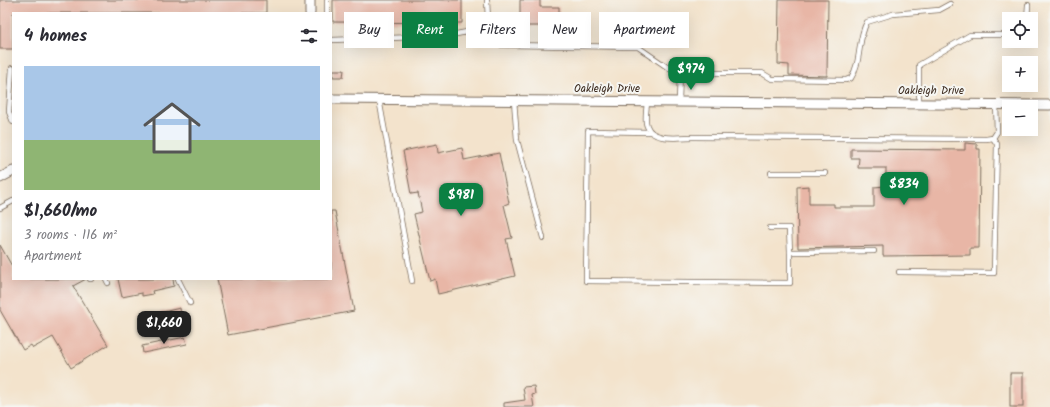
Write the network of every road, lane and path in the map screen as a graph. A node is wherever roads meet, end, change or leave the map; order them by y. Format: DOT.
graph roads {
  1 [pos="310,0"];
  2 [pos="327,0"];
  3 [pos="487,0"];
  4 [pos="950,4"];
  5 [pos="1028,5"];
  6 [pos="310,12"];
  7 [pos="327,12"];
  8 [pos="487,12"];
  9 [pos="1028,12"];
  10 [pos="466,32"];
  11 [pos="1002,35"];
  12 [pos="332,40"];
  13 [pos="530,45"];
  14 [pos="12,68"];
  15 [pos="680,73"];
  16 [pos="332,99"];
  17 [pos="379,99"];
  18 [pos="514,100"];
  19 [pos="647,101"];
  20 [pos="679,101"];
  21 [pos="919,103"];
  22 [pos="996,104"];
  23 [pos="1050,104"];
  24 [pos="12,120"];
  25 [pos="650,132"];
  26 [pos="993,138"];
  27 [pos="12,172"];
  28 [pos="771,173"];
  29 [pos="824,173"];
  30 [pos="0,178"];
  31 [pos="12,202"];
  32 [pos="0,208"];
  33 [pos="770,228"];
  34 [pos="543,238"];
  35 [pos="874,251"];
  36 [pos="790,252"];
  37 [pos="900,272"];
  38 [pos="178,280"];
  39 [pos="412,281"];
  40 [pos="190,303"];
  1 -- 6 [label="street"];
  2 -- 7 [label="lane"];
  3 -- 8 [label="lane"];
  4 -- 15 [label="lane"];
  5 -- 9 [label="lane"];
  10 -- 12 [label="lane"];
  11 -- 21 [label="lane"];
  13 -- 15 [label="lane"];
  14 -- 24 [label="lane"];
  15 -- 20 [label="lane"];
  16 -- 17 [label="street, Oakleigh Drive"];
  17 -- 18 [label="street, Oakleigh Drive"];
  17 -- 39 [label="lane"];
  18 -- 19 [label="street, Oakleigh Drive"];
  18 -- 34 [label="lane"];
  19 -- 20 [label="street, Oakleigh Drive"];
  19 -- 25 [label="lane"];
  20 -- 21 [label="street, Oakleigh Drive"];
  21 -- 22 [label="street, Oakleigh Drive"];
  22 -- 23 [label="street, Oakleigh Drive"];
  22 -- 26 [label="lane"];
  25 -- 26 [label="lane"];
  25 -- 36 [label="lane"];
  26 -- 37 [label="lane"];
  27 -- 30 [label="street"];
  28 -- 29 [label="lane"];
  31 -- 32 [label="lane"];
  33 -- 36 [label="lane"];
  35 -- 36 [label="lane"];
  38 -- 40 [label="lane"];
}
